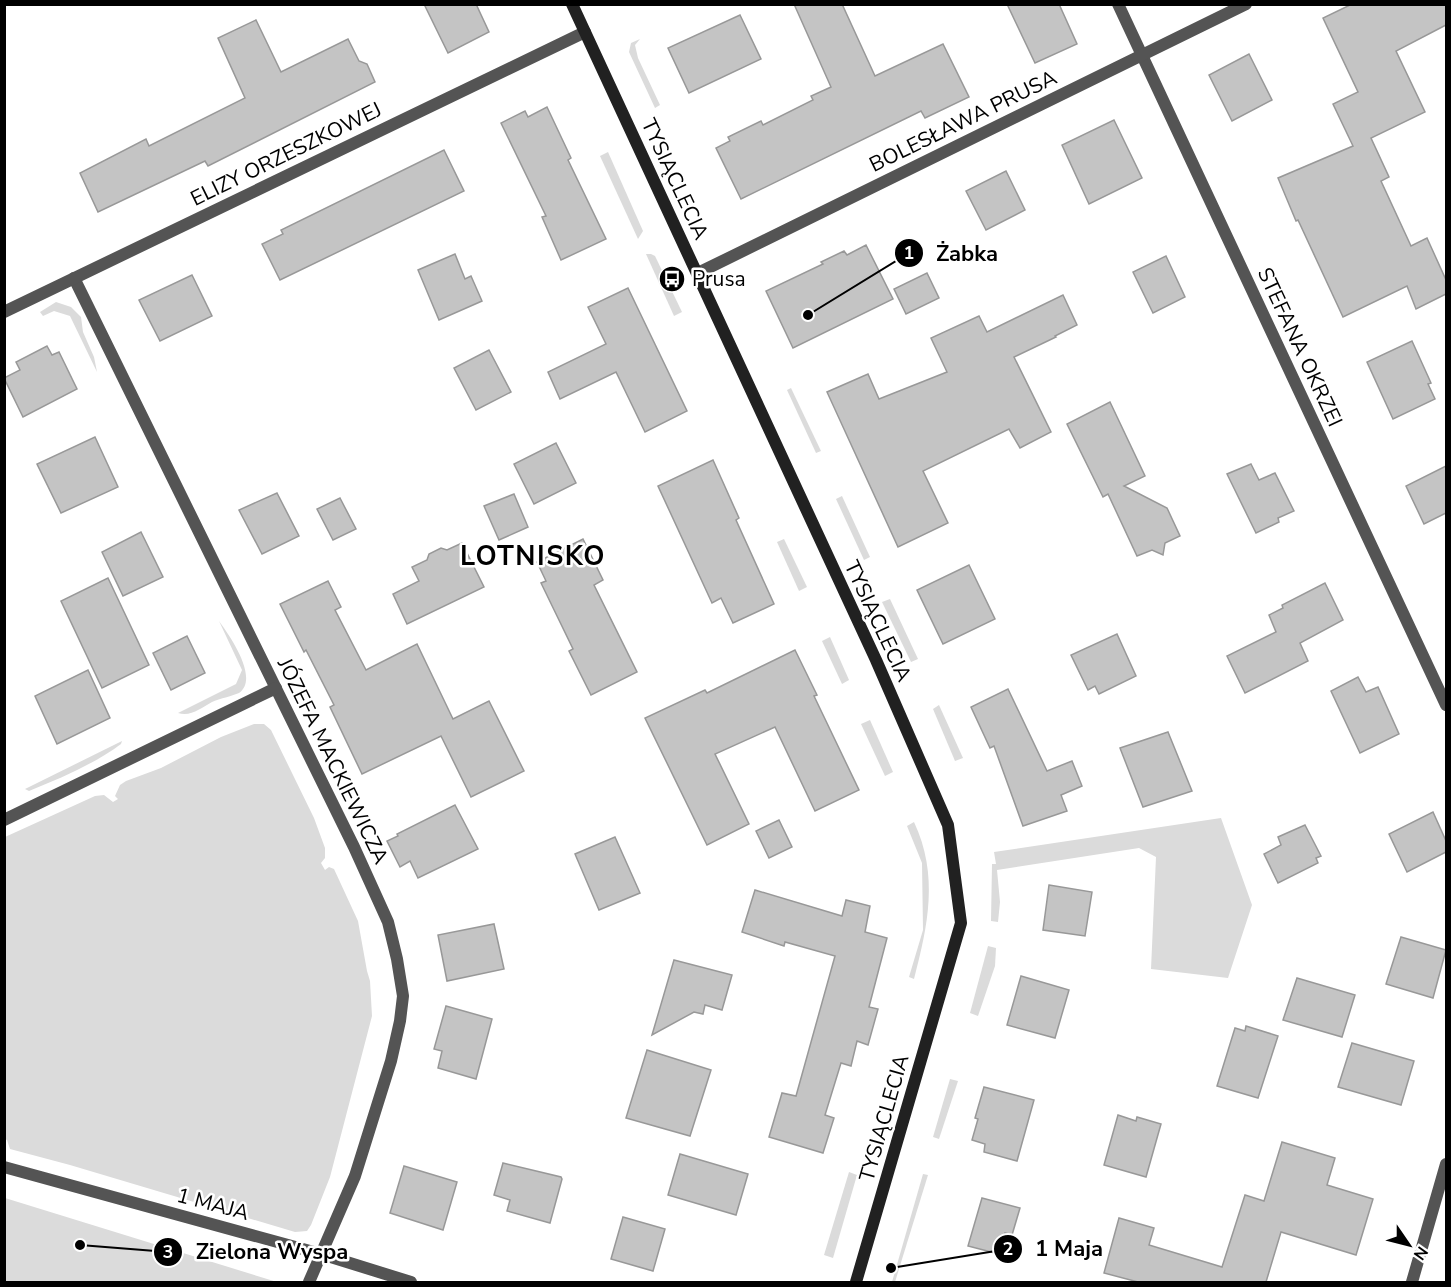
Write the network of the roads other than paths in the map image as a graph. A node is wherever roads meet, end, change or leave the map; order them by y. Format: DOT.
graph roads {
  1 [pos="572,4"];
  2 [pos="1118,4"];
  3 [pos="1246,4"];
  4 [pos="585,32"];
  5 [pos="1142,55"];
  6 [pos="698,273"];
  7 [pos="74,278"];
  8 [pos="4,312"];
  9 [pos="276,688"];
  10 [pos="1446,705"];
  11 [pos="4,820"];
  12 [pos="1446,1164"];
  13 [pos="4,1167"];
  14 [pos="321,1254"];
  15 [pos="309,1282"];
  16 [pos="411,1282"];
  17 [pos="856,1282"];
  18 [pos="1412,1282"];
  1 -- 4 [label="street, TYSIĄCLECIA"];
  2 -- 5 [label="street, STEFANA OKRZEI"];
  3 -- 5 [label="street, BOLESŁAWA PRUSA"];
  4 -- 6 [label="street, TYSIĄCLECIA"];
  4 -- 7 [label="street, ELIZY ORZESZKOWEJ"];
  5 -- 6 [label="street, BOLESŁAWA PRUSA"];
  5 -- 10 [label="street, STEFANA OKRZEI"];
  6 -- 17 [label="street, TYSIĄCLECIA"];
  7 -- 8 [label="street, ELIZY ORZESZKOWEJ"];
  7 -- 9 [label="street, JÓZEFA MACKIEWICZA"];
  9 -- 11 [label="street"];
  9 -- 14 [label="street, JÓZEFA MACKIEWICZA"];
  12 -- 18 [label="street"];
  13 -- 14 [label="street, 1 MAJA"];
  14 -- 15 [label="street, JÓZEFA MACKIEWICZA"];
  14 -- 16 [label="street, 1 MAJA"];
}
